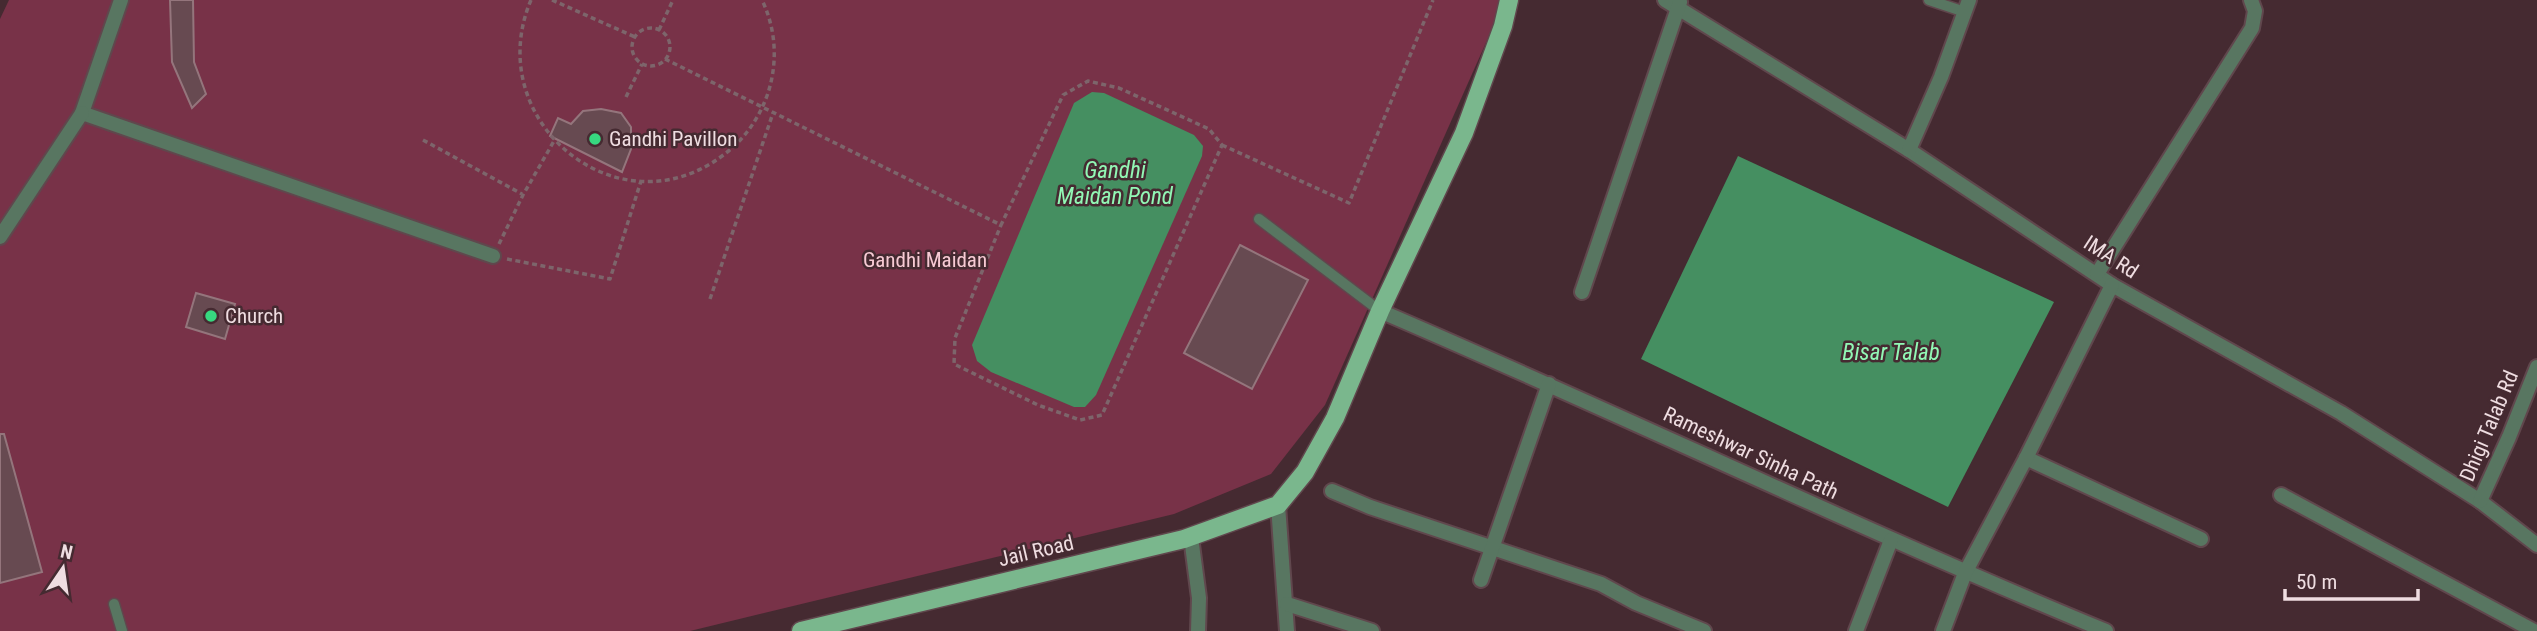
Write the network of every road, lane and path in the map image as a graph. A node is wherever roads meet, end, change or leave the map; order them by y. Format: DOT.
graph roads {
  1 [pos="121,0"];
  2 [pos="531,0"];
  3 [pos="552,0"];
  4 [pos="673,0"];
  5 [pos="762,0"];
  6 [pos="1433,0"];
  7 [pos="1509,0"];
  8 [pos="1929,0"];
  9 [pos="2251,0"];
  10 [pos="1674,3"];
  11 [pos="1967,6"];
  12 [pos="659,30"];
  13 [pos="635,37"];
  14 [pos="665,59"];
  15 [pos="642,64"];
  16 [pos="626,97"];
  17 [pos="763,107"];
  18 [pos="82,113"];
  19 [pos="773,113"];
  20 [pos="423,140"];
  21 [pos="554,141"];
  22 [pos="1222,145"];
  23 [pos="1909,150"];
  24 [pos="641,181"];
  25 [pos="523,194"];
  26 [pos="1259,219"];
  27 [pos="1001,225"];
  28 [pos="0,237"];
  29 [pos="493,256"];
  30 [pos="2097,274"];
  31 [pos="2112,285"];
  32 [pos="1582,292"];
  33 [pos="710,299"];
  34 [pos="1380,311"];
  35 [pos="2537,367"];
  36 [pos="1549,384"];
  37 [pos="2026,458"];
  38 [pos="1332,491"];
  39 [pos="2281,495"];
  40 [pos="2480,501"];
  41 [pos="1279,505"];
  42 [pos="1191,537"];
  43 [pos="2201,539"];
  44 [pos="1891,540"];
  45 [pos="2537,545"];
  46 [pos="1493,547"];
  47 [pos="1965,573"];
  48 [pos="1481,580"];
  49 [pos="114,604"];
  50 [pos="1287,604"];
  51 [pos="122,631"];
  52 [pos="801,631"];
  53 [pos="1198,631"];
  54 [pos="1287,631"];
  55 [pos="1372,631"];
  56 [pos="1704,631"];
  57 [pos="1856,631"];
  58 [pos="1943,631"];
  59 [pos="2106,631"];
  60 [pos="2534,631"];
  1 -- 18 [label="street"];
  2 -- 21 [label="path"];
  3 -- 13 [label="path"];
  4 -- 12 [label="path"];
  5 -- 17 [label="path"];
  6 -- 22 [label="path"];
  7 -- 34 [label="main road"];
  8 -- 11 [label="lane"];
  9 -- 30 [label="street"];
  10 -- 23 [label="street, IMA Rd"];
  10 -- 32 [label="street"];
  11 -- 23 [label="street"];
  12 -- 13 [label="path"];
  12 -- 14 [label="path"];
  13 -- 15 [label="path"];
  14 -- 15 [label="path"];
  14 -- 17 [label="path"];
  15 -- 16 [label="path"];
  17 -- 19 [label="path"];
  17 -- 24 [label="path"];
  18 -- 28 [label="street"];
  18 -- 29 [label="street"];
  19 -- 27 [label="path"];
  19 -- 33 [label="path"];
  20 -- 25 [label="path"];
  21 -- 24 [label="path"];
  21 -- 25 [label="path"];
  22 -- 27 [label="path"];
  22 -- 27 [label="path"];
  23 -- 30 [label="street, IMA Rd"];
  24 -- 29 [label="path"];
  25 -- 29 [label="path"];
  26 -- 34 [label="lane"];
  30 -- 31 [label="street, IMA Rd"];
  31 -- 37 [label="street"];
  31 -- 40 [label="street, IMA Rd"];
  34 -- 36 [label="street, Rameshwar Sinha Path"];
  34 -- 41 [label="main road"];
  35 -- 40 [label="street, Dhigi Talab Rd"];
  36 -- 44 [label="street, Rameshwar Sinha Path"];
  36 -- 46 [label="street"];
  37 -- 43 [label="street"];
  37 -- 47 [label="street"];
  38 -- 46 [label="street"];
  39 -- 60 [label="street"];
  40 -- 45 [label="street, IMA Rd"];
  41 -- 42 [label="main road, Jail Road"];
  41 -- 50 [label="street"];
  42 -- 52 [label="main road, Jail Road"];
  42 -- 53 [label="street"];
  44 -- 47 [label="street, Rameshwar Sinha Path"];
  44 -- 57 [label="street"];
  46 -- 48 [label="street"];
  46 -- 56 [label="street"];
  47 -- 58 [label="street"];
  47 -- 59 [label="street, Rameshwar Sinha Path"];
  49 -- 51 [label="lane"];
  50 -- 54 [label="street"];
  50 -- 55 [label="street"];
}
